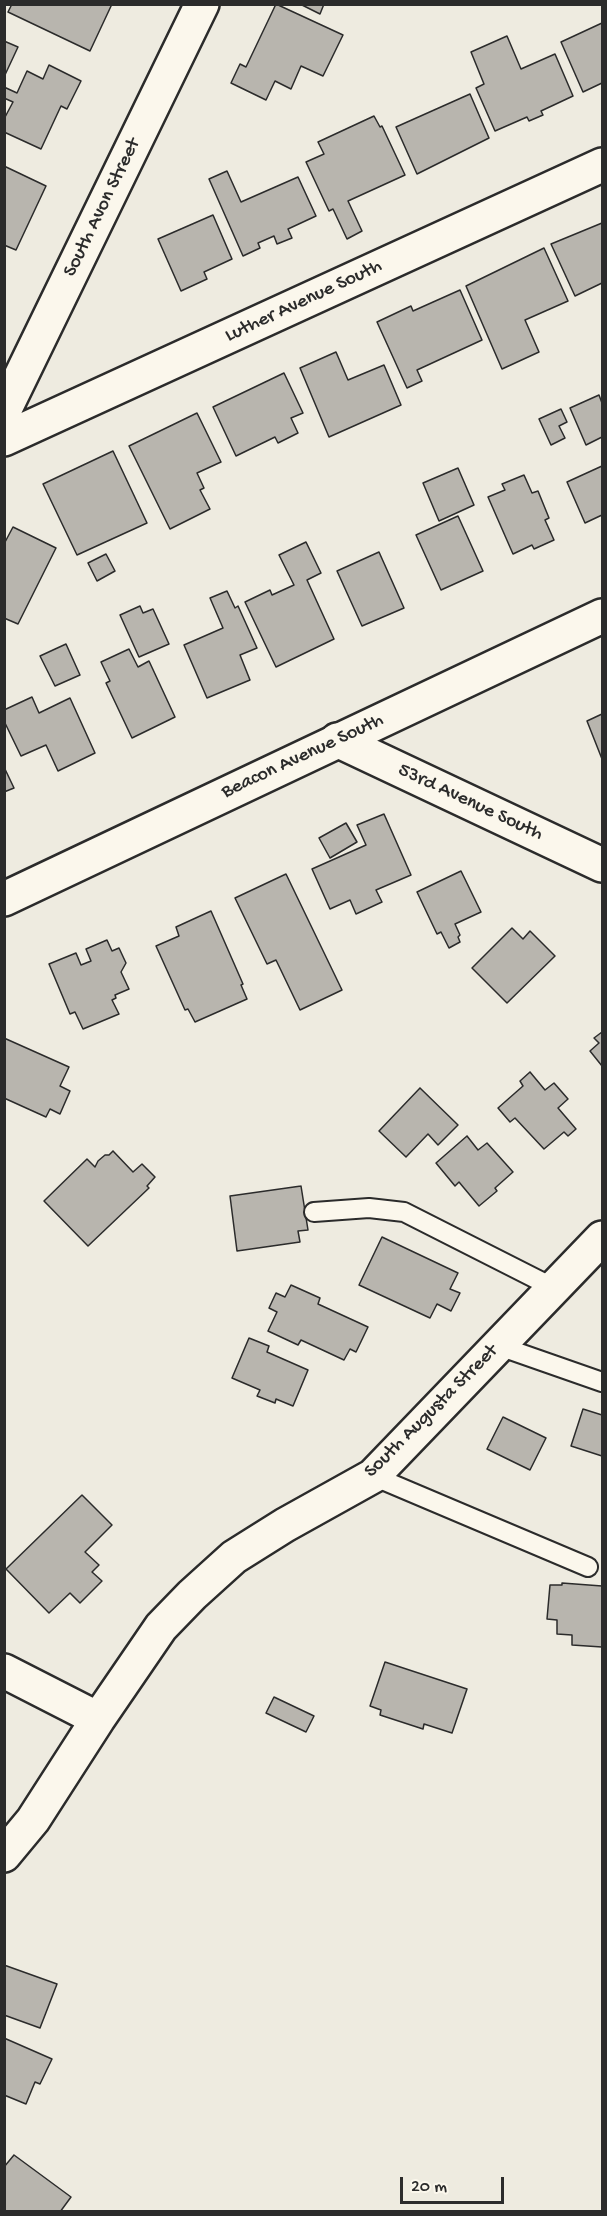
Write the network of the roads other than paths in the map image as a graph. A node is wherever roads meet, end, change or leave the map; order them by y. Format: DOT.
graph roads {
  1 [pos="202,4"];
  2 [pos="603,165"];
  3 [pos="4,411"];
  4 [pos="4,439"];
  5 [pos="603,616"];
  6 [pos="337,740"];
  7 [pos="603,865"];
  8 [pos="4,899"];
  9 [pos="314,1212"];
  10 [pos="603,1238"];
  11 [pos="554,1288"];
  12 [pos="499,1346"];
  13 [pos="603,1382"];
  14 [pos="373,1476"];
  15 [pos="588,1567"];
  16 [pos="4,1671"];
  17 [pos="98,1719"];
  18 [pos="4,1855"];
  1 -- 3 [label="street, South Avon Street"];
  2 -- 4 [label="street, Luther Avenue South"];
  5 -- 6 [label="street, Beacon Avenue South"];
  6 -- 7 [label="street, 53rd Avenue South"];
  6 -- 8 [label="street, Beacon Avenue South"];
  9 -- 11 [label="lane"];
  10 -- 11 [label="street, South Augusta Street"];
  11 -- 12 [label="street, South Augusta Street"];
  12 -- 13 [label="lane"];
  12 -- 14 [label="street, South Augusta Street"];
  14 -- 15 [label="lane"];
  14 -- 17 [label="street, South Augusta Street"];
  16 -- 17 [label="street"];
  17 -- 18 [label="street, South Augusta Street"];
}
